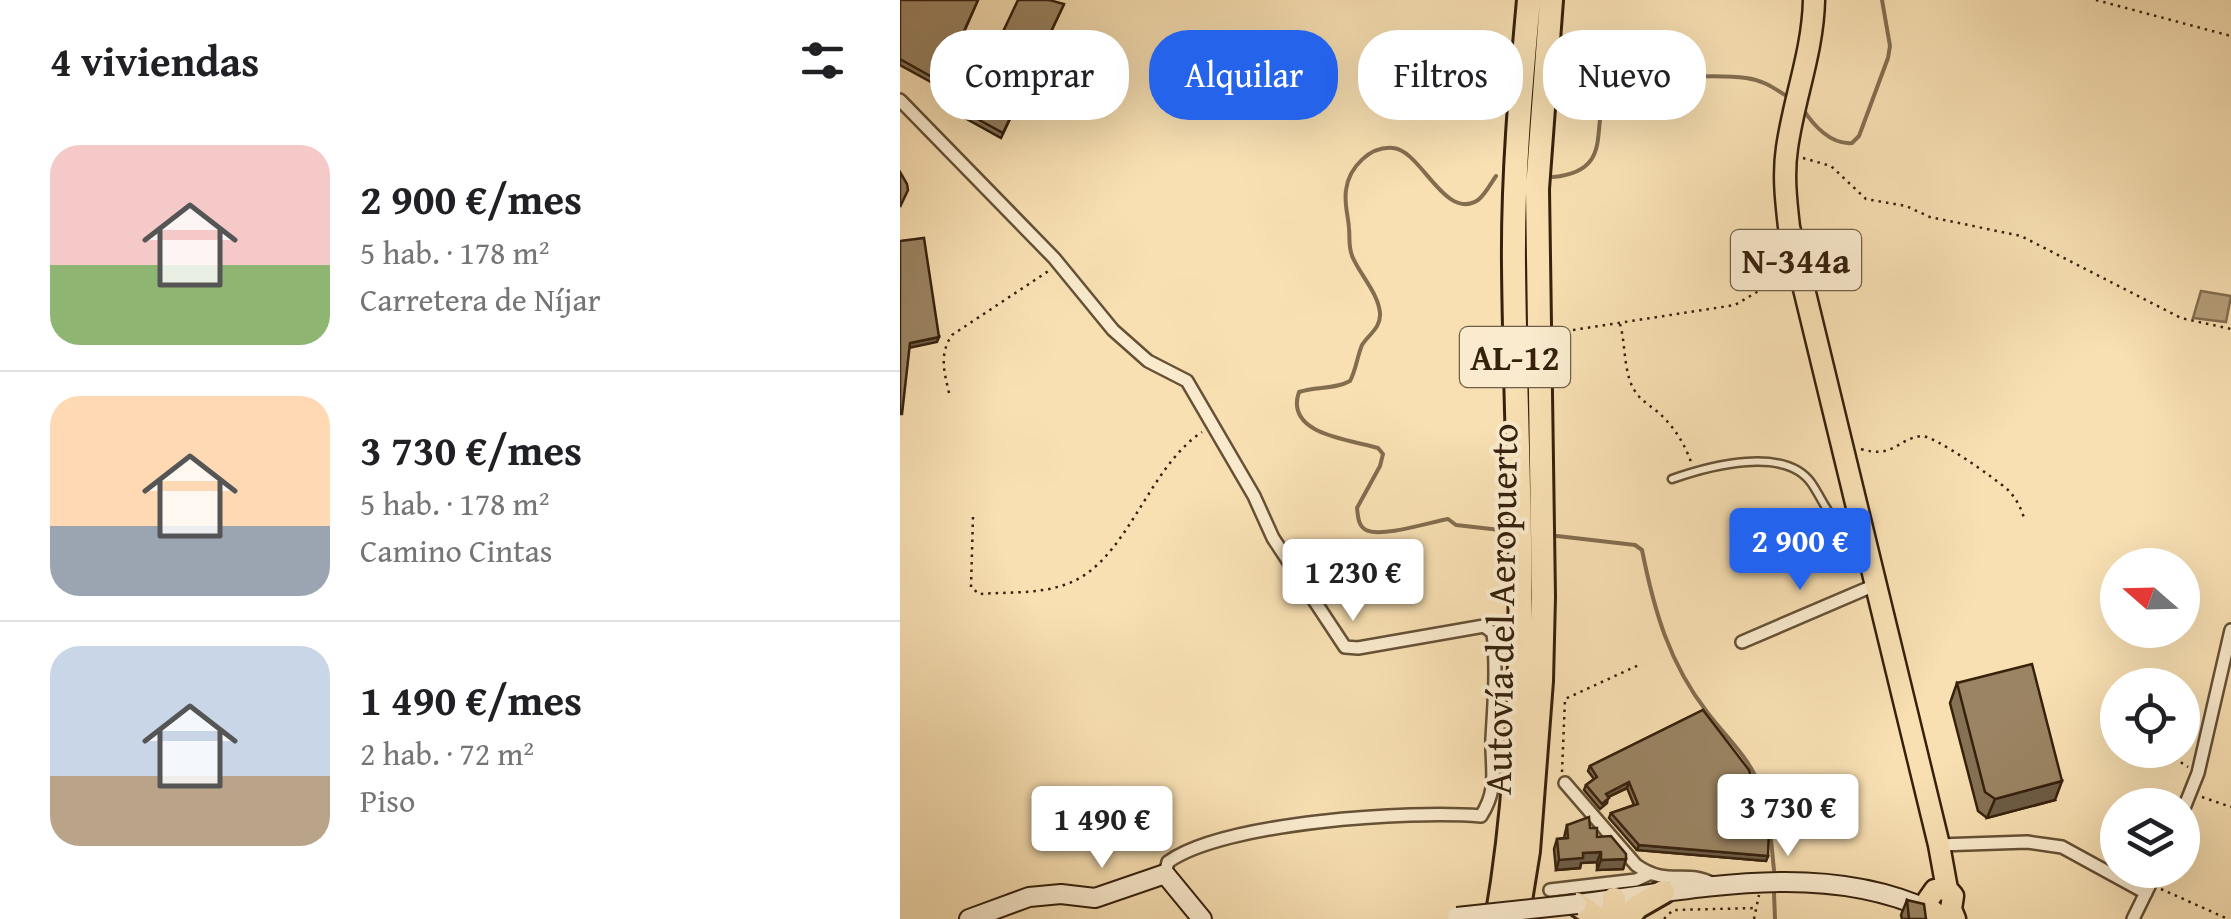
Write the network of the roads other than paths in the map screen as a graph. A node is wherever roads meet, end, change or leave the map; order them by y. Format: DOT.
graph roads {
  1 [pos="1529,0"];
  2 [pos="1551,0"];
  3 [pos="1814,0"];
  4 [pos="900,100"];
  5 [pos="1672,479"];
  6 [pos="1864,537"];
  7 [pos="1875,585"];
  8 [pos="2231,630"];
  9 [pos="1742,642"];
  10 [pos="1565,783"];
  11 [pos="2193,788"];
  12 [pos="1939,845"];
  13 [pos="1165,874"];
  14 [pos="1656,883"];
  15 [pos="2148,889"];
  16 [pos="1550,890"];
  17 [pos="1577,904"];
  18 [pos="1942,908"];
  19 [pos="1618,912"];
  20 [pos="1452,918"];
  21 [pos="969,919"];
  22 [pos="1202,919"];
  23 [pos="1495,919"];
  24 [pos="1521,919"];
  25 [pos="1599,919"];
  26 [pos="2133,919"];
  1 -- 23 [label="highway, Autovía del Aeropuerto / AL-12"];
  2 -- 24 [label="highway, Autovía del Aeropuerto / AL-12"];
  3 -- 6 [label="main road, N-344a"];
  4 -- 13 [label="street"];
  5 -- 6 [label="lane"];
  6 -- 7 [label="main road, N-344a"];
  7 -- 9 [label="street"];
  7 -- 12 [label="main road, N-344a"];
  8 -- 11 [label="street"];
  10 -- 14 [label="street"];
  12 -- 15 [label="street"];
  12 -- 18 [label="main road, N-344a"];
  13 -- 21 [label="street"];
  13 -- 22 [label="street"];
  14 -- 16 [label="street"];
  14 -- 18 [label="street"];
  14 -- 19 [label="highway"];
  15 -- 26 [label="street"];
  17 -- 19 [label="street"];
  17 -- 20 [label="street, bridge"];
  17 -- 25 [label="highway"];
}
